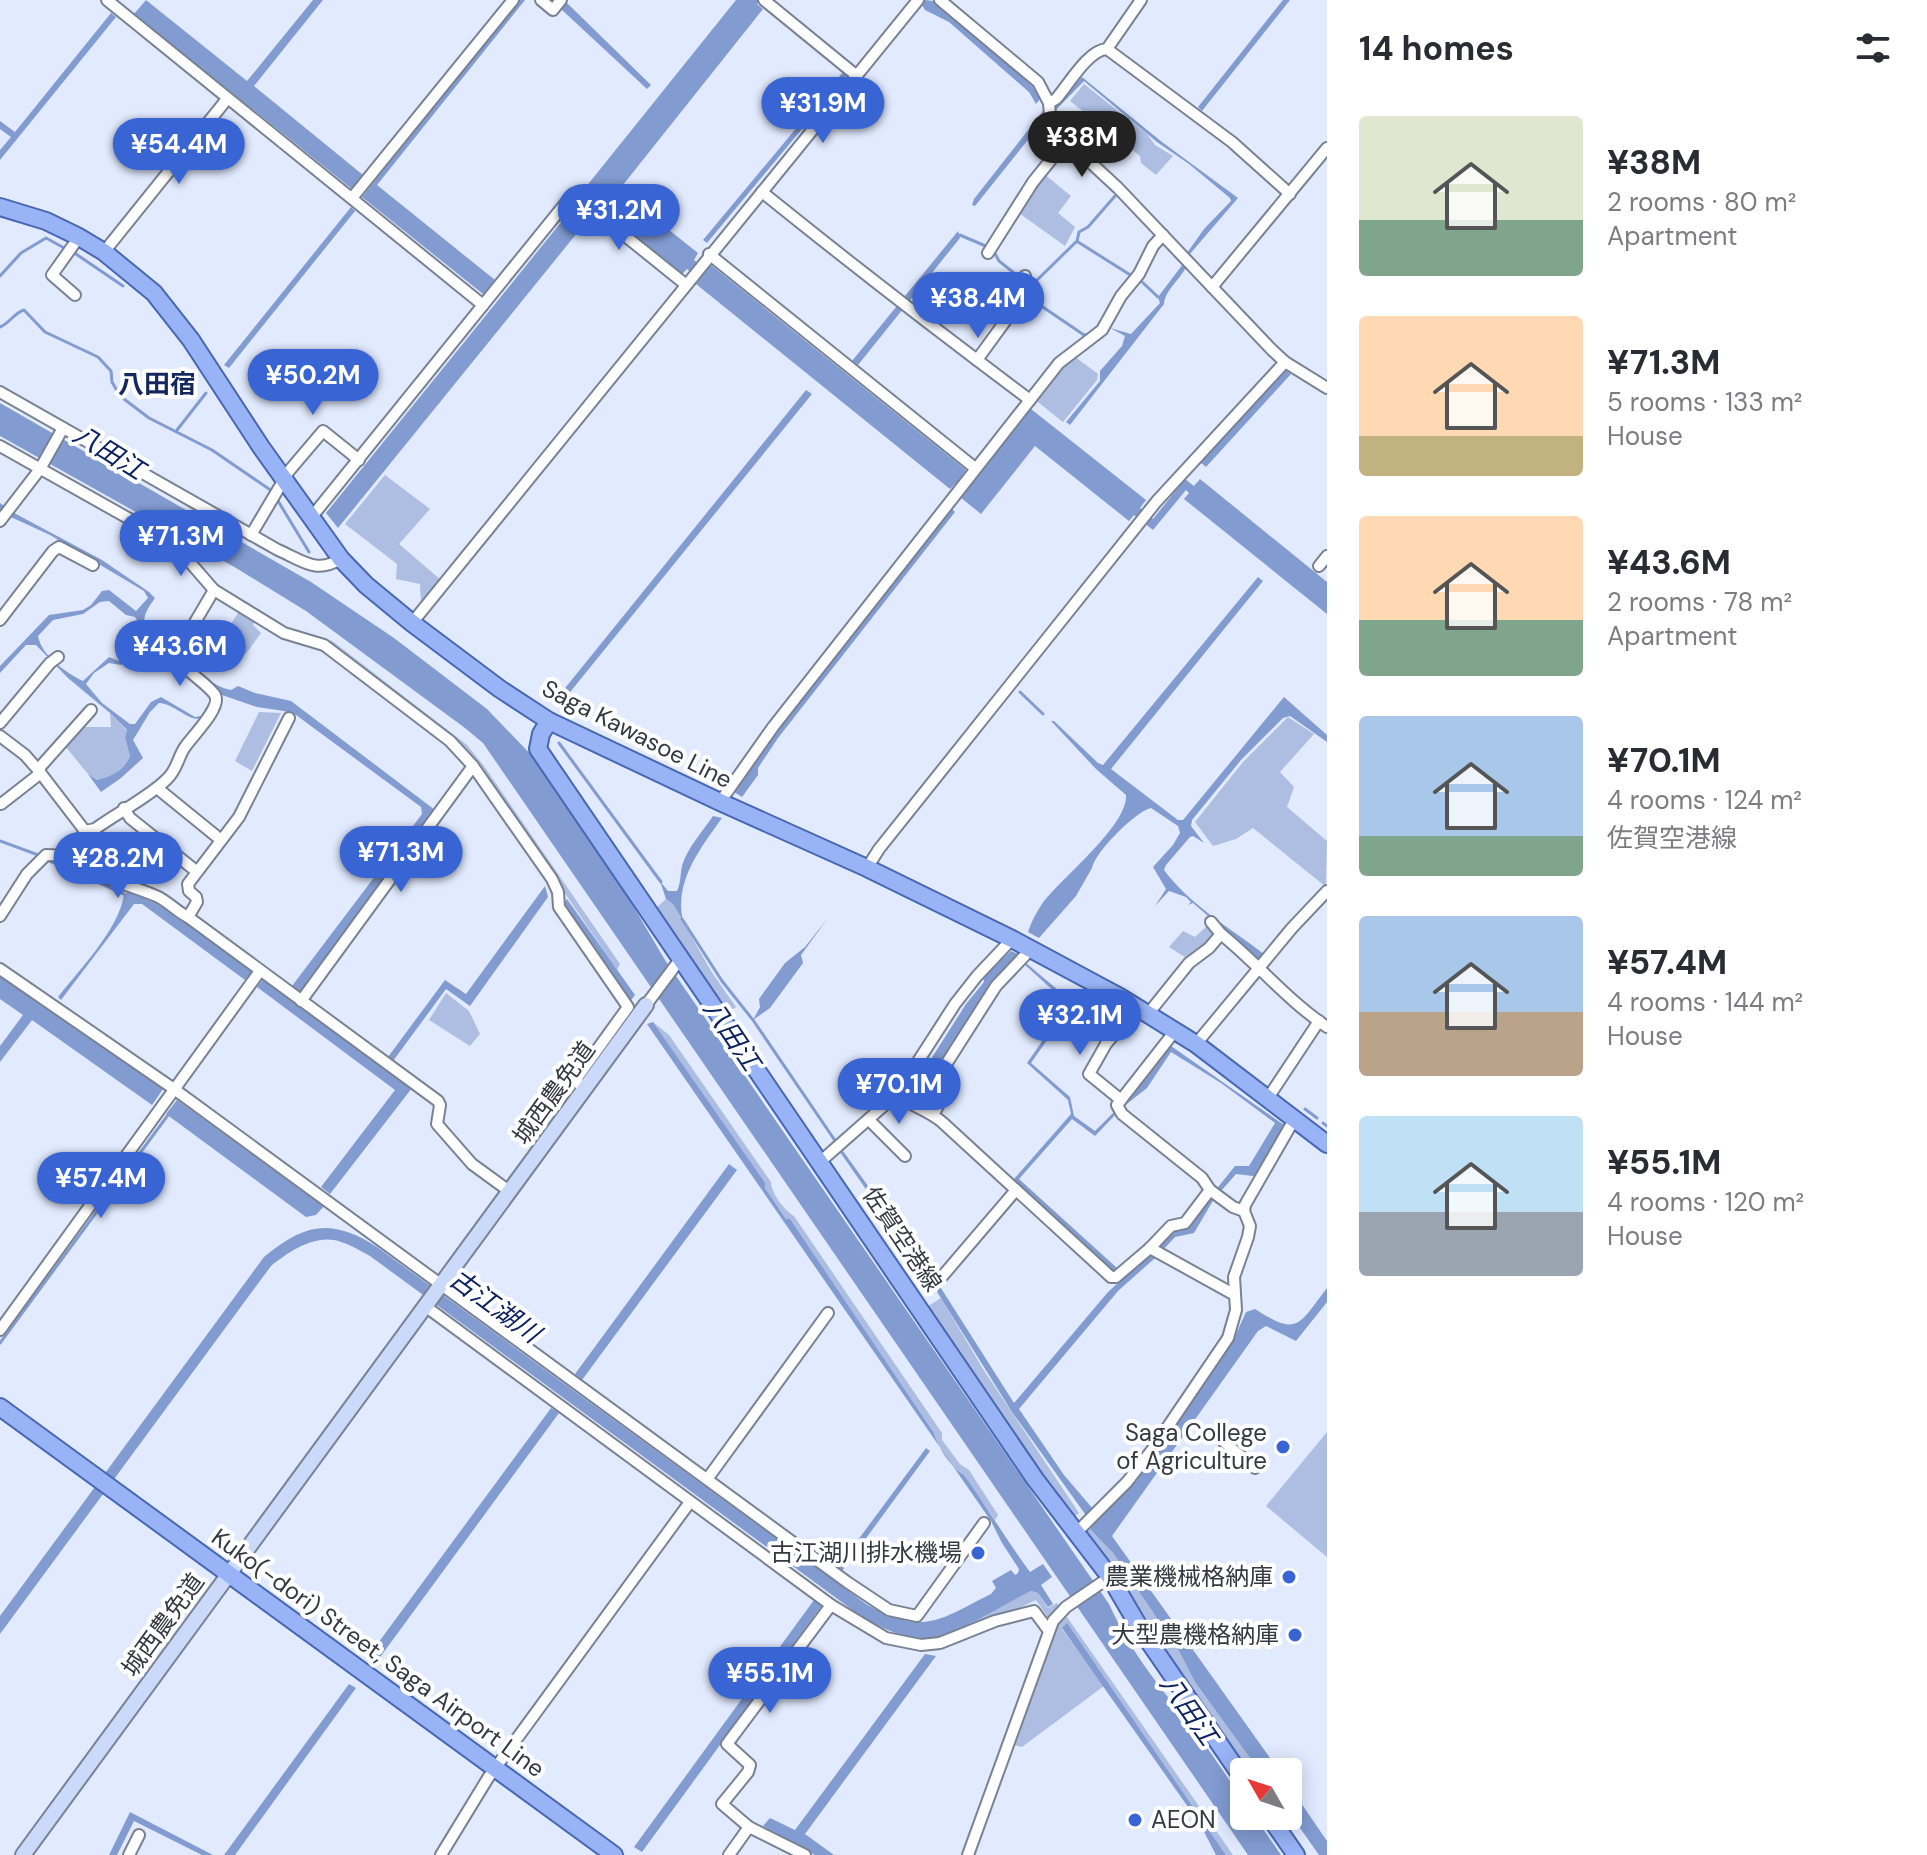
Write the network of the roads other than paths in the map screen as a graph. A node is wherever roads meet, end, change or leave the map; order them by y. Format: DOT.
graph roads {
  1 [pos="107,0"];
  2 [pos="513,0"];
  3 [pos="541,0"];
  4 [pos="561,0"];
  5 [pos="764,0"];
  6 [pos="918,0"];
  7 [pos="940,0"];
  8 [pos="1141,0"];
  9 [pos="1107,49"];
  10 [pos="857,76"];
  11 [pos="227,99"];
  12 [pos="1049,103"];
  13 [pos="1066,141"];
  14 [pos="1327,148"];
  15 [pos="762,192"];
  16 [pos="1290,194"];
  17 [pos="352,198"];
  18 [pos="0,207"];
  19 [pos="1163,235"];
  20 [pos="73,246"];
  21 [pos="104,252"];
  22 [pos="988,253"];
  23 [pos="706,259"];
  24 [pos="1025,276"];
  25 [pos="689,280"];
  26 [pos="1212,287"];
  27 [pos="75,295"];
  28 [pos="483,305"];
  29 [pos="977,360"];
  30 [pos="1285,362"];
  31 [pos="1327,388"];
  32 [pos="0,392"];
  33 [pos="1030,400"];
  34 [pos="63,428"];
  35 [pos="0,446"];
  36 [pos="359,460"];
  37 [pos="40,469"];
  38 [pos="972,472"];
  39 [pos="278,490"];
  40 [pos="5,515"];
  41 [pos="310,519"];
  42 [pos="251,535"];
  43 [pos="1327,556"];
  44 [pos="341,559"];
  45 [pos="93,565"];
  46 [pos="1319,566"];
  47 [pos="214,590"];
  48 [pos="0,620"];
  49 [pos="412,623"];
  50 [pos="54,660"];
  51 [pos="91,710"];
  52 [pos="289,718"];
  53 [pos="549,721"];
  54 [pos="0,723"];
  55 [pos="0,736"];
  56 [pos="473,766"];
  57 [pos="39,771"];
  58 [pos="157,788"];
  59 [pos="720,802"];
  60 [pos="1,804"];
  61 [pos="124,808"];
  62 [pos="85,831"];
  63 [pos="221,840"];
  64 [pos="70,856"];
  65 [pos="867,868"];
  66 [pos="196,871"];
  67 [pos="1326,895"];
  68 [pos="0,916"];
  69 [pos="188,917"];
  70 [pos="1211,922"];
  71 [pos="1221,934"];
  72 [pos="1012,939"];
  73 [pos="1031,949"];
  74 [pos="681,958"];
  75 [pos="1259,968"];
  76 [pos="0,969"];
  77 [pos="260,971"];
  78 [pos="301,1001"];
  79 [pos="646,1005"];
  80 [pos="1143,1011"];
  81 [pos="1323,1024"];
  82 [pos="1175,1031"];
  83 [pos="1196,1044"];
  84 [pos="174,1089"];
  85 [pos="583,1090"];
  86 [pos="897,1094"];
  87 [pos="1268,1098"];
  88 [pos="1121,1100"];
  89 [pos="933,1115"];
  90 [pos="1295,1118"];
  91 [pos="869,1120"];
  92 [pos="1327,1144"];
  93 [pos="905,1156"];
  94 [pos="821,1161"];
  95 [pos="1016,1190"];
  96 [pos="1210,1190"];
  97 [pos="509,1191"];
  98 [pos="1244,1211"];
  99 [pos="1150,1248"];
  100 [pos="940,1279"];
  101 [pos="441,1284"];
  102 [pos="1235,1295"];
  103 [pos="425,1306"];
  104 [pos="828,1313"];
  105 [pos="0,1330"];
  106 [pos="0,1407"];
  107 [pos="1223,1441"];
  108 [pos="1255,1468"];
  109 [pos="708,1478"];
  110 [pos="690,1502"];
  111 [pos="984,1523"];
  112 [pos="1081,1528"];
  113 [pos="229,1573"];
  114 [pos="1106,1580"];
  115 [pos="831,1605"];
  116 [pos="1049,1631"];
  117 [pos="1230,1760"];
  118 [pos="494,1768"];
  119 [pos="749,1827"];
  120 [pos="1279,1830"];
  121 [pos="139,1835"];
  122 [pos="23,1855"];
  123 [pos="129,1855"];
  124 [pos="441,1855"];
  125 [pos="614,1855"];
  126 [pos="729,1855"];
  127 [pos="805,1855"];
  128 [pos="968,1855"];
  129 [pos="1296,1855"];
  1 -- 11 [label="street"];
  2 -- 17 [label="street"];
  3 -- 4 [label="street"];
  5 -- 10 [label="street"];
  6 -- 10 [label="street"];
  7 -- 12 [label="street"];
  8 -- 9 [label="street"];
  9 -- 12 [label="street"];
  9 -- 16 [label="street"];
  10 -- 15 [label="street"];
  11 -- 17 [label="street"];
  11 -- 21 [label="street"];
  12 -- 13 [label="street"];
  13 -- 19 [label="street"];
  13 -- 22 [label="street"];
  14 -- 16 [label="street"];
  15 -- 23 [label="street"];
  15 -- 29 [label="street"];
  16 -- 26 [label="street"];
  17 -- 28 [label="street"];
  18 -- 20 [label="main road, Saga Kawasoe Line"];
  19 -- 26 [label="street"];
  19 -- 33 [label="street"];
  20 -- 21 [label="main road, Saga Kawasoe Line"];
  20 -- 27 [label="street"];
  21 -- 39 [label="main road, Saga Kawasoe Line"];
  23 -- 25 [label="street"];
  23 -- 38 [label="street"];
  24 -- 29 [label="street"];
  25 -- 28 [label="street"];
  25 -- 49 [label="street"];
  26 -- 30 [label="street"];
  28 -- 36 [label="street"];
  29 -- 33 [label="street"];
  30 -- 31 [label="street"];
  30 -- 65 [label="street"];
  32 -- 34 [label="street"];
  33 -- 38 [label="street"];
  34 -- 37 [label="street"];
  34 -- 42 [label="street"];
  35 -- 37 [label="street"];
  36 -- 39 [label="street"];
  36 -- 41 [label="street"];
  37 -- 40 [label="street"];
  37 -- 47 [label="street"];
  38 -- 59 [label="street"];
  39 -- 41 [label="main road, Saga Kawasoe Line"];
  39 -- 42 [label="street"];
  41 -- 44 [label="main road, Saga Kawasoe Line"];
  42 -- 44 [label="street"];
  43 -- 46 [label="street"];
  44 -- 49 [label="main road, Saga Kawasoe Line"];
  45 -- 48 [label="street"];
  47 -- 56 [label="street"];
  47 -- 58 [label="street"];
  49 -- 53 [label="main road, Saga Kawasoe Line"];
  50 -- 54 [label="street"];
  51 -- 57 [label="street"];
  52 -- 63 [label="street"];
  53 -- 59 [label="main road, Saga Kawasoe Line"];
  53 -- 74 [label="main road, 佐賀空港線"];
  55 -- 57 [label="street"];
  56 -- 78 [label="street"];
  56 -- 85 [label="street"];
  57 -- 60 [label="street"];
  57 -- 62 [label="street"];
  58 -- 61 [label="street"];
  58 -- 63 [label="street"];
  59 -- 65 [label="main road, Saga Kawasoe Line"];
  61 -- 62 [label="street"];
  61 -- 66 [label="street"];
  62 -- 64 [label="street"];
  63 -- 66 [label="street"];
  64 -- 68 [label="street"];
  64 -- 69 [label="street"];
  65 -- 72 [label="main road, Saga Kawasoe Line"];
  66 -- 69 [label="street"];
  67 -- 75 [label="street"];
  69 -- 77 [label="street"];
  70 -- 71 [label="street"];
  71 -- 75 [label="street"];
  71 -- 80 [label="street"];
  72 -- 73 [label="main road, Saga Kawasoe Line"];
  72 -- 86 [label="street"];
  73 -- 80 [label="main road, Saga Kawasoe Line"];
  73 -- 89 [label="street"];
  74 -- 79 [label="street"];
  74 -- 94 [label="main road, 佐賀空港線"];
  75 -- 81 [label="street"];
  75 -- 83 [label="street"];
  76 -- 84 [label="street"];
  77 -- 78 [label="street"];
  77 -- 84 [label="street"];
  78 -- 97 [label="street"];
  79 -- 85 [label="street, 城西農免道"];
  80 -- 82 [label="main road, Saga Kawasoe Line"];
  80 -- 88 [label="street"];
  81 -- 87 [label="street"];
  82 -- 83 [label="main road, Saga Kawasoe Line"];
  82 -- 88 [label="street"];
  83 -- 87 [label="main road, Saga Kawasoe Line"];
  84 -- 101 [label="street"];
  84 -- 105 [label="street"];
  85 -- 97 [label="street, 城西農免道"];
  86 -- 89 [label="street"];
  86 -- 91 [label="street"];
  87 -- 90 [label="main road, Saga Kawasoe Line"];
  88 -- 96 [label="street"];
  89 -- 95 [label="street"];
  90 -- 92 [label="main road, Saga Kawasoe Line"];
  90 -- 98 [label="street"];
  91 -- 93 [label="street"];
  91 -- 94 [label="street"];
  94 -- 112 [label="main road, 佐賀空港線"];
  95 -- 99 [label="street"];
  95 -- 100 [label="street"];
  96 -- 98 [label="street"];
  96 -- 99 [label="street"];
  97 -- 101 [label="street, 城西農免道"];
  98 -- 102 [label="street"];
  99 -- 102 [label="street"];
  101 -- 103 [label="street, 城西農免道"];
  101 -- 109 [label="street"];
  102 -- 112 [label="street"];
  103 -- 110 [label="street"];
  103 -- 113 [label="street, 城西農免道"];
  104 -- 109 [label="street"];
  106 -- 113 [label="main road, Kuko(-dori) Street, Saga Airport Line"];
  107 -- 108 [label="street"];
  109 -- 111 [label="street"];
  110 -- 115 [label="street"];
  110 -- 118 [label="street"];
  112 -- 114 [label="main road, 佐賀空港線"];
  113 -- 118 [label="main road, Kuko(-dori) Street, Saga Airport Line"];
  113 -- 122 [label="street, 城西農免道"];
  114 -- 116 [label="street"];
  114 -- 117 [label="main road, 佐賀空港線"];
  115 -- 116 [label="street"];
  115 -- 119 [label="street"];
  116 -- 128 [label="street"];
  118 -- 124 [label="street"];
  118 -- 125 [label="main road, Kuko(-dori) Street, Saga Airport Line"];
  119 -- 126 [label="street"];
  119 -- 127 [label="street"];
  120 -- 129 [label="main road"];
  121 -- 123 [label="street"];
}
